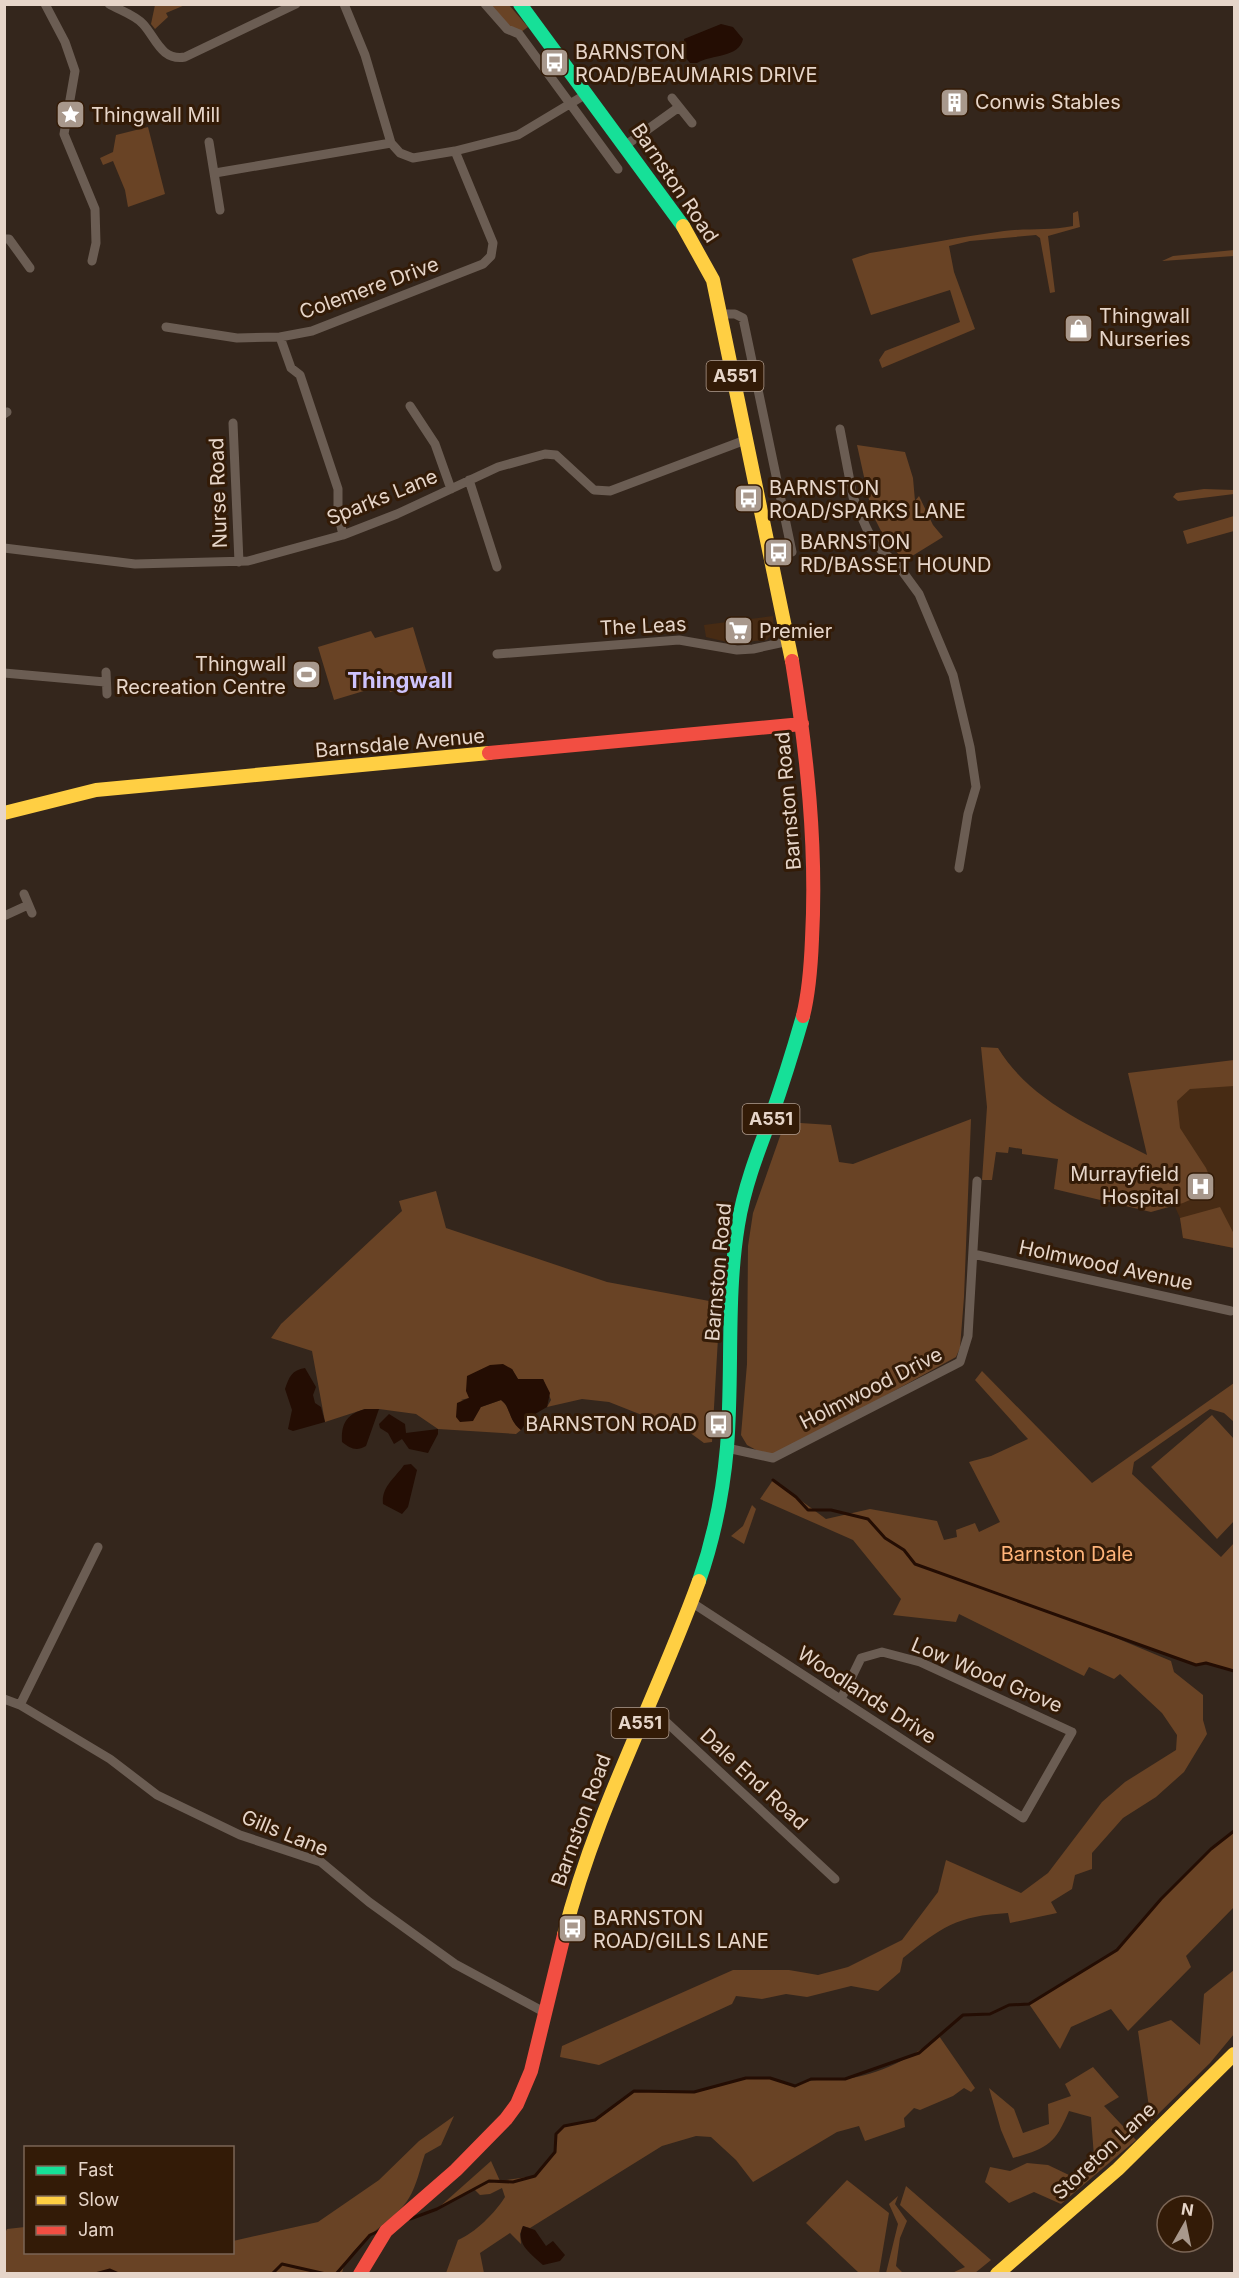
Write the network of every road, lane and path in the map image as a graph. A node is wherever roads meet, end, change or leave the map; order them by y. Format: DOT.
graph roads {
  1 [pos="45,4"];
  2 [pos="109,4"];
  3 [pos="296,4"];
  4 [pos="485,4"];
  5 [pos="520,4"];
  6 [pos="346,5"];
  7 [pos="63,13"];
  8 [pos="54,20"];
  9 [pos="588,93"];
  10 [pos="672,98"];
  11 [pos="571,104"];
  12 [pos="679,107"];
  13 [pos="692,123"];
  14 [pos="209,142"];
  15 [pos="391,143"];
  16 [pos="626,145"];
  17 [pos="455,151"];
  18 [pos="618,169"];
  19 [pos="215,173"];
  20 [pos="220,210"];
  21 [pos="14,228"];
  22 [pos="7,239"];
  23 [pos="92,261"];
  24 [pos="30,268"];
  25 [pos="722,314"];
  26 [pos="166,327"];
  27 [pos="280,337"];
  28 [pos="410,406"];
  29 [pos="233,423"];
  30 [pos="840,429"];
  31 [pos="748,440"];
  32 [pos="469,480"];
  33 [pos="451,489"];
  34 [pos="343,535"];
  35 [pos="4,548"];
  36 [pos="792,552"];
  37 [pos="239,562"];
  38 [pos="496,567"];
  39 [pos="789,641"];
  40 [pos="497,654"];
  41 [pos="4,673"];
  42 [pos="107,694"];
  43 [pos="802,724"];
  44 [pos="4,813"];
  45 [pos="958,868"];
  46 [pos="24,894"];
  47 [pos="4,916"];
  48 [pos="977,1181"];
  49 [pos="973,1254"];
  50 [pos="1231,1311"];
  51 [pos="727,1448"];
  52 [pos="98,1547"];
  53 [pos="691,1602"];
  54 [pos="4,1699"];
  55 [pos="841,1699"];
  56 [pos="20,1706"];
  57 [pos="649,1706"];
  58 [pos="1023,1818"];
  59 [pos="835,1879"];
  60 [pos="544,2012"];
  61 [pos="1234,2054"];
  62 [pos="360,2274"];
  63 [pos="998,2274"];
  1 -- 8 [label="street"];
  2 -- 3 [label="street"];
  4 -- 11 [label="street"];
  5 -- 9 [label="main road, Barnston Road / A551"];
  6 -- 15 [label="street"];
  7 -- 8 [label="street"];
  8 -- 23 [label="street"];
  9 -- 11 [label="street"];
  9 -- 16 [label="main road, Barnston Road / A551"];
  10 -- 12 [label="street"];
  11 -- 17 [label="street"];
  11 -- 18 [label="street"];
  12 -- 13 [label="street"];
  12 -- 16 [label="street"];
  14 -- 19 [label="street"];
  15 -- 17 [label="street"];
  15 -- 19 [label="street"];
  16 -- 25 [label="main road, Barnston Road / A551"];
  17 -- 27 [label="street, Colemere Drive"];
  19 -- 20 [label="street"];
  21 -- 22 [label="street"];
  22 -- 24 [label="street"];
  25 -- 31 [label="main road, Barnston Road / A551"];
  25 -- 36 [label="street"];
  26 -- 27 [label="street"];
  27 -- 34 [label="street, Colemere Drive"];
  28 -- 33 [label="street"];
  29 -- 37 [label="street, Nurse Road"];
  30 -- 45 [label="street"];
  31 -- 32 [label="street, Sparks Lane"];
  31 -- 39 [label="main road, Barnston Road / A551"];
  32 -- 33 [label="street, Sparks Lane"];
  32 -- 38 [label="street"];
  33 -- 34 [label="street, Sparks Lane"];
  34 -- 37 [label="street, Sparks Lane"];
  35 -- 37 [label="street, Sparks Lane"];
  39 -- 40 [label="street, The Leas"];
  39 -- 43 [label="main road, Barnston Road / A551"];
  41 -- 42 [label="street"];
  43 -- 44 [label="main road, Barnsdale Avenue"];
  43 -- 51 [label="main road, Barnston Road / A551"];
  46 -- 47 [label="street"];
  48 -- 49 [label="street, Holmwood Drive"];
  49 -- 50 [label="street, Holmwood Avenue"];
  49 -- 51 [label="street, Holmwood Drive"];
  51 -- 53 [label="main road, Barnston Road / A551"];
  52 -- 56 [label="street"];
  53 -- 55 [label="street, Woodlands Drive"];
  53 -- 57 [label="main road, Barnston Road / A551"];
  54 -- 56 [label="street, Gills Lane"];
  55 -- 58 [label="street, Woodlands Drive"];
  55 -- 58 [label="street, Low Wood Grove"];
  56 -- 60 [label="street, Gills Lane"];
  57 -- 59 [label="street, Dale End Road"];
  57 -- 60 [label="main road, Barnston Road / A551"];
  60 -- 62 [label="main road, Barnston Road / A551"];
  61 -- 63 [label="main road, Storeton Lane"];
}
